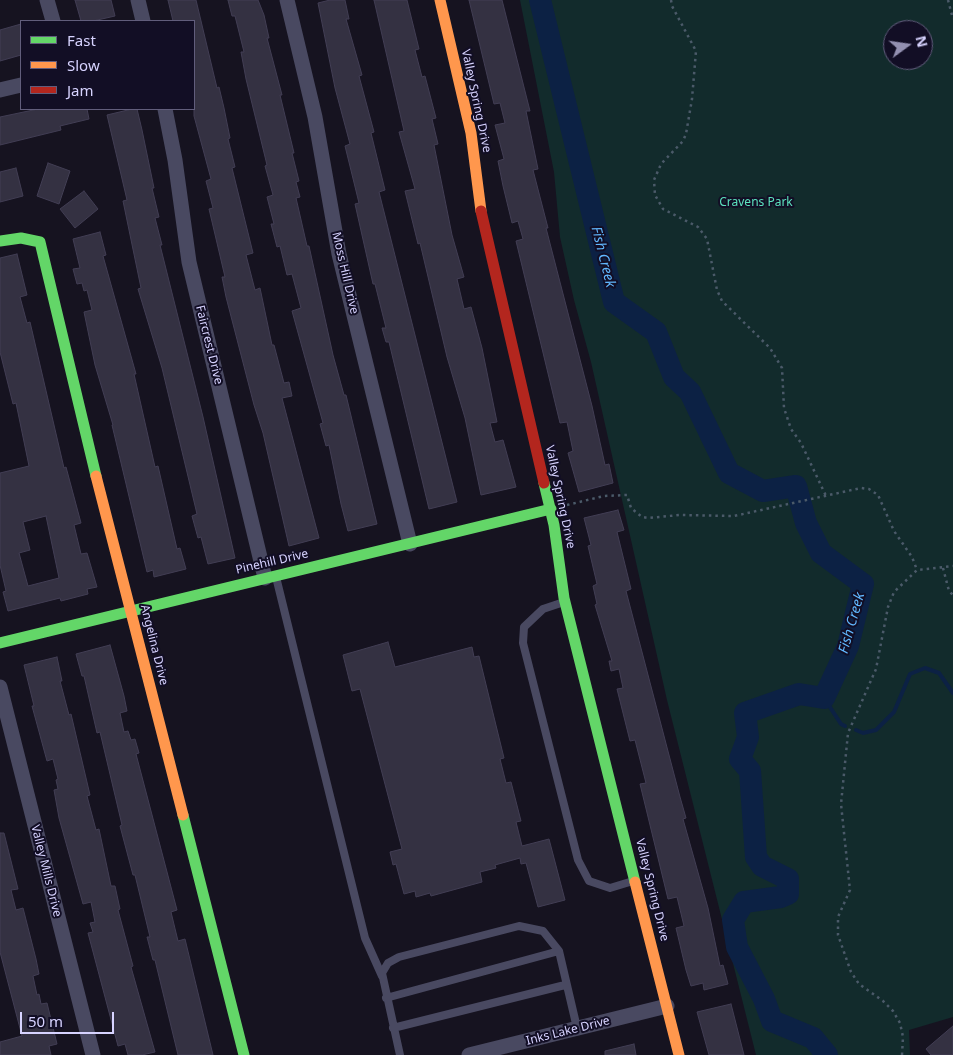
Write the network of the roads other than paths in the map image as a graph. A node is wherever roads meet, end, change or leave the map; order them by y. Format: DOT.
graph roads {
  1 [pos="48,0"];
  2 [pos="138,0"];
  3 [pos="287,0"];
  4 [pos="440,0"];
  5 [pos="53,20"];
  6 [pos="143,20"];
  7 [pos="20,85"];
  8 [pos="0,90"];
  9 [pos="165,110"];
  10 [pos="0,241"];
  11 [pos="551,509"];
  12 [pos="410,544"];
  13 [pos="270,577"];
  14 [pos="565,602"];
  15 [pos="131,611"];
  16 [pos="0,643"];
  17 [pos="0,687"];
  18 [pos="635,880"];
  19 [pos="559,951"];
  20 [pos="382,976"];
  21 [pos="565,985"];
  22 [pos="386,998"];
  23 [pos="667,1006"];
  24 [pos="394,1028"];
  25 [pos="577,1028"];
  26 [pos="93,1055"];
  27 [pos="244,1055"];
  28 [pos="400,1055"];
  29 [pos="469,1055"];
  30 [pos="679,1055"];
  1 -- 5 [label="street"];
  2 -- 6 [label="street"];
  3 -- 12 [label="street, Moss Hill Drive"];
  4 -- 11 [label="street, Valley Spring Drive"];
  7 -- 8 [label="street"];
  9 -- 13 [label="street, Faircrest Drive"];
  10 -- 15 [label="street, Angelina Drive"];
  11 -- 12 [label="street, Pinehill Drive"];
  11 -- 14 [label="street, Valley Spring Drive"];
  12 -- 13 [label="street, Pinehill Drive"];
  13 -- 15 [label="street, Pinehill Drive"];
  13 -- 20 [label="lane"];
  14 -- 18 [label="street, Valley Spring Drive"];
  14 -- 18 [label="lane"];
  15 -- 16 [label="street, Pinehill Drive"];
  15 -- 27 [label="street, Angelina Drive"];
  17 -- 26 [label="street, Valley Mills Drive"];
  18 -- 23 [label="street, Valley Spring Drive"];
  19 -- 20 [label="lane"];
  19 -- 21 [label="lane"];
  19 -- 22 [label="lane"];
  20 -- 22 [label="lane"];
  21 -- 24 [label="lane"];
  21 -- 25 [label="lane"];
  22 -- 24 [label="lane"];
  23 -- 25 [label="street, Inks Lake Drive"];
  23 -- 30 [label="street, Valley Spring Drive"];
  24 -- 28 [label="lane"];
  25 -- 29 [label="street, Inks Lake Drive"];
}
